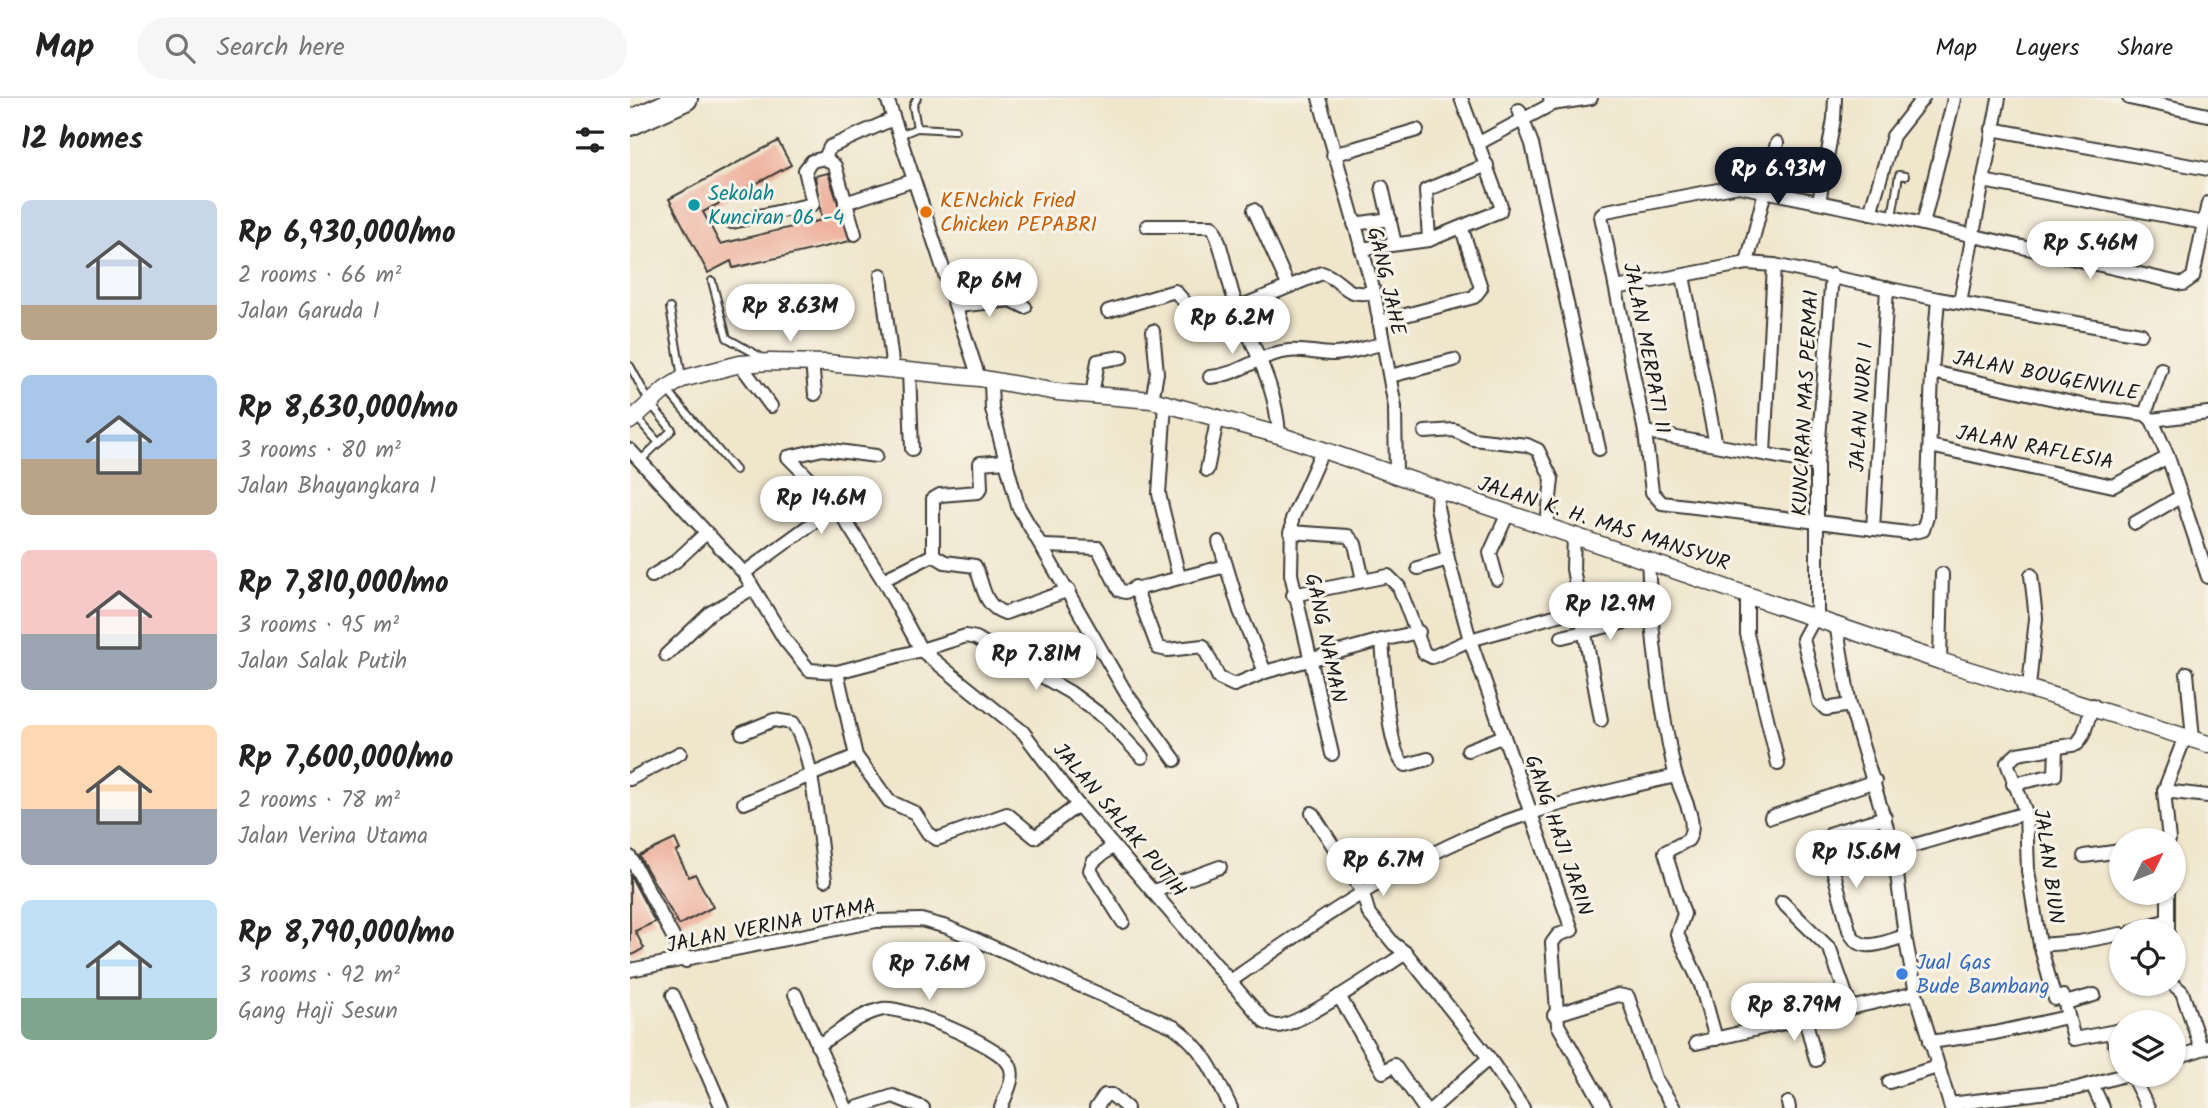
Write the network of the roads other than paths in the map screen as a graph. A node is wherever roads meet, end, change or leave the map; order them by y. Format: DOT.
graph roads {
  1 [pos="685,98"];
  2 [pos="887,98"];
  3 [pos="917,98"];
  4 [pos="1318,98"];
  5 [pos="1461,98"];
  6 [pos="1591,98"];
  7 [pos="1835,98"];
  8 [pos="1923,98"];
  9 [pos="1999,98"];
  10 [pos="1954,99"];
  11 [pos="2137,99"];
  12 [pos="1551,101"];
  13 [pos="2208,115"];
  14 [pos="1521,116"];
  15 [pos="893,119"];
  16 [pos="630,122"];
  17 [pos="917,128"];
  18 [pos="1992,129"];
  19 [pos="955,130"];
  20 [pos="1417,130"];
  21 [pos="898,135"];
  22 [pos="1479,143"];
  23 [pos="1777,143"];
  24 [pos="1333,155"];
  25 [pos="825,158"];
  26 [pos="1487,165"];
  27 [pos="2208,169"];
  28 [pos="1905,176"];
  29 [pos="912,181"];
  30 [pos="1983,181"];
  31 [pos="1382,187"];
  32 [pos="1765,189"];
  33 [pos="1819,202"];
  34 [pos="845,203"];
  35 [pos="2208,203"];
  36 [pos="1254,210"];
  37 [pos="1870,213"];
  38 [pos="1892,217"];
  39 [pos="1391,219"];
  40 [pos="732,222"];
  41 [pos="2204,223"];
  42 [pos="1354,224"];
  43 [pos="1923,224"];
  44 [pos="1147,226"];
  45 [pos="1461,229"];
  46 [pos="855,234"];
  47 [pos="1973,236"];
  48 [pos="1429,240"];
  49 [pos="1395,244"];
  50 [pos="1361,249"];
  51 [pos="1747,263"];
  52 [pos="1774,265"];
  53 [pos="881,275"];
  54 [pos="1832,275"];
  55 [pos="1683,276"];
  56 [pos="712,281"];
  57 [pos="1288,285"];
  58 [pos="1616,288"];
  59 [pos="1888,288"];
  60 [pos="1374,292"];
  61 [pos="1938,299"];
  62 [pos="1960,302"];
  63 [pos="957,306"];
  64 [pos="1025,307"];
  65 [pos="670,308"];
  66 [pos="1237,308"];
  67 [pos="1108,311"];
  68 [pos="1379,322"];
  69 [pos="1153,331"];
  70 [pos="2141,334"];
  71 [pos="1382,344"];
  72 [pos="1122,357"];
  73 [pos="1262,359"];
  74 [pos="1454,360"];
  75 [pos="770,362"];
  76 [pos="812,362"];
  77 [pos="740,363"];
  78 [pos="630,366"];
  79 [pos="2161,369"];
  80 [pos="901,370"];
  81 [pos="1932,372"];
  82 [pos="1390,376"];
  83 [pos="1210,377"];
  84 [pos="682,379"];
  85 [pos="985,380"];
  86 [pos="666,389"];
  87 [pos="815,394"];
  88 [pos="1092,395"];
  89 [pos="1158,401"];
  90 [pos="650,403"];
  91 [pos="771,406"];
  92 [pos="2208,413"];
  93 [pos="1218,416"];
  94 [pos="2148,417"];
  95 [pos="633,419"];
  96 [pos="1425,432"];
  97 [pos="1645,432"];
  98 [pos="1279,435"];
  99 [pos="659,443"];
  100 [pos="1716,445"];
  101 [pos="1930,446"];
  102 [pos="912,449"];
  103 [pos="1599,449"];
  104 [pos="630,450"];
  105 [pos="1322,450"];
  106 [pos="1764,453"];
  107 [pos="876,456"];
  108 [pos="2168,457"];
  109 [pos="640,461"];
  110 [pos="1007,461"];
  111 [pos="1817,464"];
  112 [pos="735,470"];
  113 [pos="1207,470"];
  114 [pos="1396,477"];
  115 [pos="1438,490"];
  116 [pos="2180,497"];
  117 [pos="836,506"];
  118 [pos="1507,513"];
  119 [pos="1817,522"];
  120 [pos="2135,523"];
  121 [pos="1547,525"];
  122 [pos="1873,529"];
  123 [pos="1290,532"];
  124 [pos="705,534"];
  125 [pos="1574,534"];
  126 [pos="2208,537"];
  127 [pos="2194,539"];
  128 [pos="1219,542"];
  129 [pos="1044,546"];
  130 [pos="933,555"];
  131 [pos="1448,559"];
  132 [pos="1648,559"];
  133 [pos="1226,566"];
  134 [pos="1418,568"];
  135 [pos="744,573"];
  136 [pos="1942,574"];
  137 [pos="2031,575"];
  138 [pos="652,576"];
  139 [pos="1178,577"];
  140 [pos="2208,577"];
  141 [pos="1497,579"];
  142 [pos="883,580"];
  143 [pos="1363,580"];
  144 [pos="1135,587"];
  145 [pos="753,588"];
  146 [pos="1069,590"];
  147 [pos="1747,593"];
  148 [pos="1293,595"];
  149 [pos="1579,609"];
  150 [pos="1651,616"];
  151 [pos="1816,617"];
  152 [pos="1836,624"];
  153 [pos="1583,631"];
  154 [pos="1419,632"];
  155 [pos="1562,637"];
  156 [pos="1382,640"];
  157 [pos="1469,640"];
  158 [pos="921,650"];
  159 [pos="666,656"];
  160 [pos="1311,659"];
  161 [pos="1940,661"];
  162 [pos="837,672"];
  163 [pos="1265,672"];
  164 [pos="2187,673"];
  165 [pos="2029,687"];
  166 [pos="1850,705"];
  167 [pos="2093,705"];
  168 [pos="1601,720"];
  169 [pos="742,733"];
  170 [pos="1504,736"];
  171 [pos="2195,740"];
  172 [pos="2056,748"];
  173 [pos="1468,750"];
  174 [pos="680,753"];
  175 [pos="1332,754"];
  176 [pos="856,756"];
  177 [pos="1142,757"];
  178 [pos="1175,760"];
  179 [pos="1428,760"];
  180 [pos="1778,764"];
  181 [pos="809,774"];
  182 [pos="1676,776"];
  183 [pos="630,779"];
  184 [pos="1875,781"];
  185 [pos="2013,784"];
  186 [pos="2164,791"];
  187 [pos="2208,796"];
  188 [pos="744,803"];
  189 [pos="1078,805"];
  190 [pos="1312,813"];
  191 [pos="1532,813"];
  192 [pos="2026,813"];
  193 [pos="1771,817"];
  194 [pos="1885,817"];
  195 [pos="2168,828"];
  196 [pos="1113,846"];
  197 [pos="1894,851"];
  198 [pos="2109,853"];
  199 [pos="2084,856"];
  200 [pos="630,857"];
  201 [pos="1220,867"];
  202 [pos="825,880"];
  203 [pos="1154,891"];
  204 [pos="1362,891"];
  205 [pos="1782,902"];
  206 [pos="1123,922"];
  207 [pos="1905,936"];
  208 [pos="2109,936"];
  209 [pos="2040,944"];
  210 [pos="1406,953"];
  211 [pos="686,961"];
  212 [pos="630,970"];
  213 [pos="1232,980"];
  214 [pos="1916,993"];
  215 [pos="673,995"];
  216 [pos="796,995"];
  217 [pos="2094,995"];
  218 [pos="1339,996"];
  219 [pos="2184,996"];
  220 [pos="2064,1003"];
  221 [pos="1850,1006"];
  222 [pos="1555,1015"];
  223 [pos="2067,1017"];
  224 [pos="1805,1018"];
  225 [pos="2109,1033"];
  226 [pos="1716,1039"];
  227 [pos="1930,1042"];
  228 [pos="1696,1043"];
  229 [pos="817,1046"];
  230 [pos="2205,1047"];
  231 [pos="2186,1054"];
  232 [pos="1489,1058"];
  233 [pos="1816,1060"];
  234 [pos="1937,1068"];
  235 [pos="2109,1080"];
  236 [pos="1889,1082"];
  237 [pos="2092,1084"];
  238 [pos="2135,1087"];
  239 [pos="1951,1106"];
  240 [pos="722,1108"];
  241 [pos="846,1108"];
  242 [pos="856,1108"];
  243 [pos="923,1108"];
  244 [pos="1002,1108"];
  245 [pos="1096,1108"];
  246 [pos="1127,1108"];
  247 [pos="1231,1108"];
  248 [pos="1424,1108"];
  249 [pos="1433,1108"];
  250 [pos="1523,1108"];
  251 [pos="1605,1108"];
  252 [pos="1674,1108"];
  253 [pos="2103,1108"];
  254 [pos="2148,1108"];
  1 -- 16 [label="highway"];
  2 -- 15 [label="street"];
  3 -- 17 [label="lane"];
  4 -- 24 [label="street, GANG JAHE"];
  5 -- 22 [label="street"];
  6 -- 12 [label="street"];
  7 -- 33 [label="street"];
  8 -- 37 [label="street"];
  9 -- 18 [label="street"];
  10 -- 43 [label="street"];
  11 -- 13 [label="street"];
  12 -- 14 [label="street"];
  14 -- 22 [label="street"];
  14 -- 103 [label="street"];
  15 -- 21 [label="street"];
  15 -- 25 [label="street"];
  17 -- 19 [label="lane"];
  17 -- 21 [label="lane"];
  18 -- 27 [label="street"];
  18 -- 30 [label="street"];
  20 -- 24 [label="street"];
  21 -- 29 [label="street"];
  22 -- 26 [label="street"];
  23 -- 32 [label="street"];
  24 -- 42 [label="street, GANG JAHE"];
  25 -- 34 [label="street"];
  25 -- 40 [label="street"];
  26 -- 45 [label="street"];
  26 -- 48 [label="street"];
  28 -- 38 [label="lane"];
  29 -- 34 [label="street"];
  29 -- 63 [label="street"];
  30 -- 41 [label="street"];
  30 -- 47 [label="street"];
  31 -- 39 [label="street"];
  32 -- 33 [label="street"];
  32 -- 51 [label="street"];
  32 -- 58 [label="street, JALAN MERPATI II"];
  33 -- 37 [label="street"];
  34 -- 46 [label="street"];
  35 -- 41 [label="street"];
  36 -- 57 [label="street"];
  37 -- 38 [label="street"];
  38 -- 43 [label="street"];
  39 -- 42 [label="street"];
  39 -- 49 [label="street"];
  41 -- 47 [label="street"];
  42 -- 50 [label="street, GANG JAHE"];
  43 -- 47 [label="street"];
  44 -- 66 [label="street"];
  45 -- 48 [label="street"];
  45 -- 68 [label="street"];
  47 -- 62 [label="street"];
  48 -- 49 [label="street"];
  49 -- 50 [label="street"];
  50 -- 60 [label="street, GANG JAHE"];
  51 -- 52 [label="street"];
  51 -- 55 [label="street"];
  52 -- 54 [label="street"];
  52 -- 106 [label="street"];
  53 -- 80 [label="street"];
  54 -- 59 [label="street"];
  54 -- 111 [label="street, KUNCIRAN MAS PERMAI"];
  55 -- 58 [label="street"];
  55 -- 100 [label="street"];
  56 -- 75 [label="lane"];
  57 -- 60 [label="street"];
  57 -- 66 [label="street"];
  58 -- 97 [label="street, JALAN MERPATI II"];
  59 -- 61 [label="street"];
  59 -- 122 [label="street, JALAN NURI I"];
  60 -- 68 [label="street, GANG JAHE"];
  61 -- 62 [label="street"];
  61 -- 81 [label="street"];
  62 -- 70 [label="street"];
  63 -- 64 [label="street"];
  63 -- 85 [label="street"];
  65 -- 84 [label="lane"];
  66 -- 67 [label="street"];
  66 -- 73 [label="street"];
  68 -- 71 [label="street, GANG JAHE"];
  69 -- 89 [label="street"];
  71 -- 73 [label="street"];
  71 -- 82 [label="street, GANG JAHE"];
  72 -- 88 [label="street"];
  73 -- 83 [label="street"];
  73 -- 98 [label="street"];
  74 -- 82 [label="street"];
  75 -- 76 [label="street, JALAN K. H. MAS MANSYUR"];
  75 -- 77 [label="street, JALAN K. H. MAS MANSYUR"];
  76 -- 80 [label="street, JALAN K. H. MAS MANSYUR"];
  76 -- 87 [label="street"];
  77 -- 84 [label="street, JALAN K. H. MAS MANSYUR"];
  77 -- 91 [label="street"];
  78 -- 90 [label="lane"];
  79 -- 94 [label="street"];
  80 -- 85 [label="street, JALAN K. H. MAS MANSYUR"];
  80 -- 102 [label="street"];
  81 -- 94 [label="street, JALAN BOUGENVILE"];
  81 -- 101 [label="street"];
  82 -- 114 [label="street, GANG JAHE"];
  84 -- 86 [label="street, JALAN K. H. MAS MANSYUR"];
  85 -- 88 [label="street, JALAN K. H. MAS MANSYUR"];
  85 -- 110 [label="street"];
  86 -- 90 [label="street, JALAN K. H. MAS MANSYUR"];
  86 -- 112 [label="lane"];
  88 -- 89 [label="street, JALAN K. H. MAS MANSYUR"];
  89 -- 93 [label="street, JALAN K. H. MAS MANSYUR"];
  89 -- 139 [label="street"];
  90 -- 95 [label="street, JALAN K. H. MAS MANSYUR"];
  90 -- 99 [label="lane"];
  92 -- 94 [label="street"];
  93 -- 98 [label="street, JALAN K. H. MAS MANSYUR"];
  93 -- 113 [label="street"];
  94 -- 108 [label="street, JALAN BOUGENVILE"];
  95 -- 99 [label="lane"];
  96 -- 121 [label="street"];
  97 -- 100 [label="street"];
  97 -- 119 [label="street, JALAN MERPATI II"];
  98 -- 105 [label="street, JALAN K. H. MAS MANSYUR"];
  99 -- 109 [label="lane"];
  100 -- 106 [label="street"];
  101 -- 108 [label="street, JALAN RAFLESIA"];
  101 -- 122 [label="street"];
  104 -- 109 [label="street"];
  105 -- 114 [label="street, JALAN K. H. MAS MANSYUR"];
  105 -- 123 [label="street, GANG NAMAN"];
  106 -- 111 [label="street"];
  107 -- 117 [label="street"];
  108 -- 116 [label="street, JALAN BOUGENVILE"];
  109 -- 124 [label="street"];
  110 -- 129 [label="street"];
  110 -- 130 [label="street"];
  111 -- 119 [label="street, KUNCIRAN MAS PERMAI"];
  114 -- 115 [label="street, JALAN K. H. MAS MANSYUR"];
  115 -- 118 [label="street, JALAN K. H. MAS MANSYUR"];
  115 -- 131 [label="street, GANG HAJI JARIN"];
  116 -- 120 [label="street"];
  116 -- 127 [label="street, JALAN BOUGENVILE"];
  117 -- 135 [label="street"];
  117 -- 142 [label="street"];
  118 -- 121 [label="street, JALAN K. H. MAS MANSYUR"];
  118 -- 141 [label="street"];
  119 -- 122 [label="street"];
  119 -- 151 [label="street, KUNCIRAN MAS PERMAI"];
  121 -- 125 [label="street, JALAN K. H. MAS MANSYUR"];
  123 -- 143 [label="street"];
  123 -- 148 [label="street, GANG NAMAN"];
  124 -- 135 [label="street"];
  124 -- 138 [label="street"];
  125 -- 132 [label="street, JALAN K. H. MAS MANSYUR"];
  125 -- 149 [label="street"];
  126 -- 127 [label="street"];
  127 -- 140 [label="street, JALAN BOUGENVILE"];
  128 -- 133 [label="street"];
  129 -- 144 [label="street"];
  129 -- 146 [label="street"];
  130 -- 142 [label="street"];
  130 -- 146 [label="street"];
  131 -- 134 [label="street"];
  131 -- 157 [label="street, GANG HAJI JARIN"];
  132 -- 147 [label="street, JALAN K. H. MAS MANSYUR"];
  132 -- 150 [label="street"];
  133 -- 139 [label="street"];
  133 -- 163 [label="street"];
  135 -- 145 [label="street"];
  136 -- 161 [label="street"];
  137 -- 165 [label="street"];
  139 -- 144 [label="street"];
  142 -- 158 [label="street"];
  143 -- 148 [label="street"];
  143 -- 154 [label="street"];
  144 -- 163 [label="street"];
  145 -- 159 [label="street"];
  145 -- 162 [label="street"];
  146 -- 178 [label="street"];
  147 -- 151 [label="street, JALAN K. H. MAS MANSYUR"];
  147 -- 180 [label="street"];
  148 -- 160 [label="street, GANG NAMAN"];
  149 -- 153 [label="street"];
  149 -- 157 [label="street"];
  150 -- 153 [label="street"];
  150 -- 182 [label="street"];
  151 -- 152 [label="street, JALAN K. H. MAS MANSYUR"];
  151 -- 166 [label="street, KUNCIRAN MAS PERMAI"];
  152 -- 161 [label="street, JALAN K. H. MAS MANSYUR"];
  152 -- 166 [label="street"];
  153 -- 155 [label="street"];
  153 -- 168 [label="street"];
  154 -- 156 [label="street"];
  154 -- 157 [label="street"];
  156 -- 160 [label="street"];
  156 -- 179 [label="street"];
  157 -- 170 [label="street, GANG HAJI JARIN"];
  158 -- 162 [label="street"];
  158 -- 177 [label="street"];
  158 -- 189 [label="street, JALAN SALAK PUTIH"];
  160 -- 163 [label="street"];
  160 -- 175 [label="street, GANG NAMAN"];
  161 -- 165 [label="street, JALAN K. H. MAS MANSYUR"];
  162 -- 176 [label="street"];
  164 -- 171 [label="street"];
  165 -- 167 [label="street, JALAN K. H. MAS MANSYUR"];
  166 -- 184 [label="street"];
  167 -- 171 [label="street, JALAN K. H. MAS MANSYUR"];
  167 -- 172 [label="street, JALAN BIUN"];
  169 -- 181 [label="street"];
  170 -- 173 [label="street"];
  170 -- 191 [label="street, GANG HAJI JARIN"];
  171 -- 186 [label="street"];
  172 -- 185 [label="street"];
  172 -- 185 [label="street, JALAN BIUN"];
  174 -- 183 [label="street"];
  176 -- 181 [label="street"];
  176 -- 189 [label="street"];
  181 -- 188 [label="street"];
  181 -- 202 [label="street"];
  182 -- 191 [label="street"];
  182 -- 226 [label="street"];
  184 -- 193 [label="street"];
  184 -- 194 [label="street"];
  185 -- 192 [label="street, JALAN BIUN"];
  186 -- 187 [label="street"];
  186 -- 195 [label="street"];
  189 -- 196 [label="street, JALAN SALAK PUTIH"];
  190 -- 204 [label="street"];
  191 -- 204 [label="street"];
  191 -- 222 [label="street, GANG HAJI JARIN"];
  192 -- 197 [label="street"];
  192 -- 209 [label="street, JALAN BIUN"];
  194 -- 197 [label="street"];
  194 -- 207 [label="street"];
  196 -- 203 [label="street, JALAN SALAK PUTIH"];
  196 -- 206 [label="street"];
  197 -- 207 [label="street"];
  198 -- 199 [label="street"];
  200 -- 211 [label="street"];
  201 -- 203 [label="street"];
  203 -- 213 [label="street, JALAN SALAK PUTIH"];
  204 -- 210 [label="street"];
  204 -- 213 [label="street"];
  205 -- 221 [label="street"];
  207 -- 214 [label="street"];
  208 -- 209 [label="street"];
  209 -- 220 [label="street, JALAN BIUN"];
  210 -- 218 [label="street, JALAN SALAK PUTIH"];
  210 -- 232 [label="street"];
  211 -- 212 [label="street, JALAN VERINA UTAMA"];
  211 -- 247 [label="street, JALAN VERINA UTAMA"];
  213 -- 218 [label="street, JALAN SALAK PUTIH"];
  214 -- 221 [label="street"];
  214 -- 227 [label="street"];
  215 -- 240 [label="street"];
  216 -- 229 [label="street"];
  217 -- 220 [label="street"];
  218 -- 248 [label="street"];
  219 -- 230 [label="street"];
  220 -- 223 [label="street, JALAN BIUN"];
  221 -- 224 [label="street"];
  222 -- 251 [label="street, GANG HAJI JARIN"];
  222 -- 252 [label="street"];
  223 -- 225 [label="street, JALAN BIUN"];
  223 -- 227 [label="street"];
  224 -- 226 [label="street"];
  224 -- 233 [label="street"];
  226 -- 228 [label="street"];
  227 -- 234 [label="street"];
  229 -- 241 [label="street"];
  229 -- 244 [label="street"];
  230 -- 231 [label="street"];
  232 -- 249 [label="street"];
  232 -- 250 [label="street"];
  234 -- 236 [label="street"];
  234 -- 239 [label="street"];
  235 -- 237 [label="street"];
  237 -- 239 [label="street"];
  237 -- 253 [label="street"];
  238 -- 254 [label="street"];
  242 -- 243 [label="street"];
  245 -- 246 [label="street"];
}
